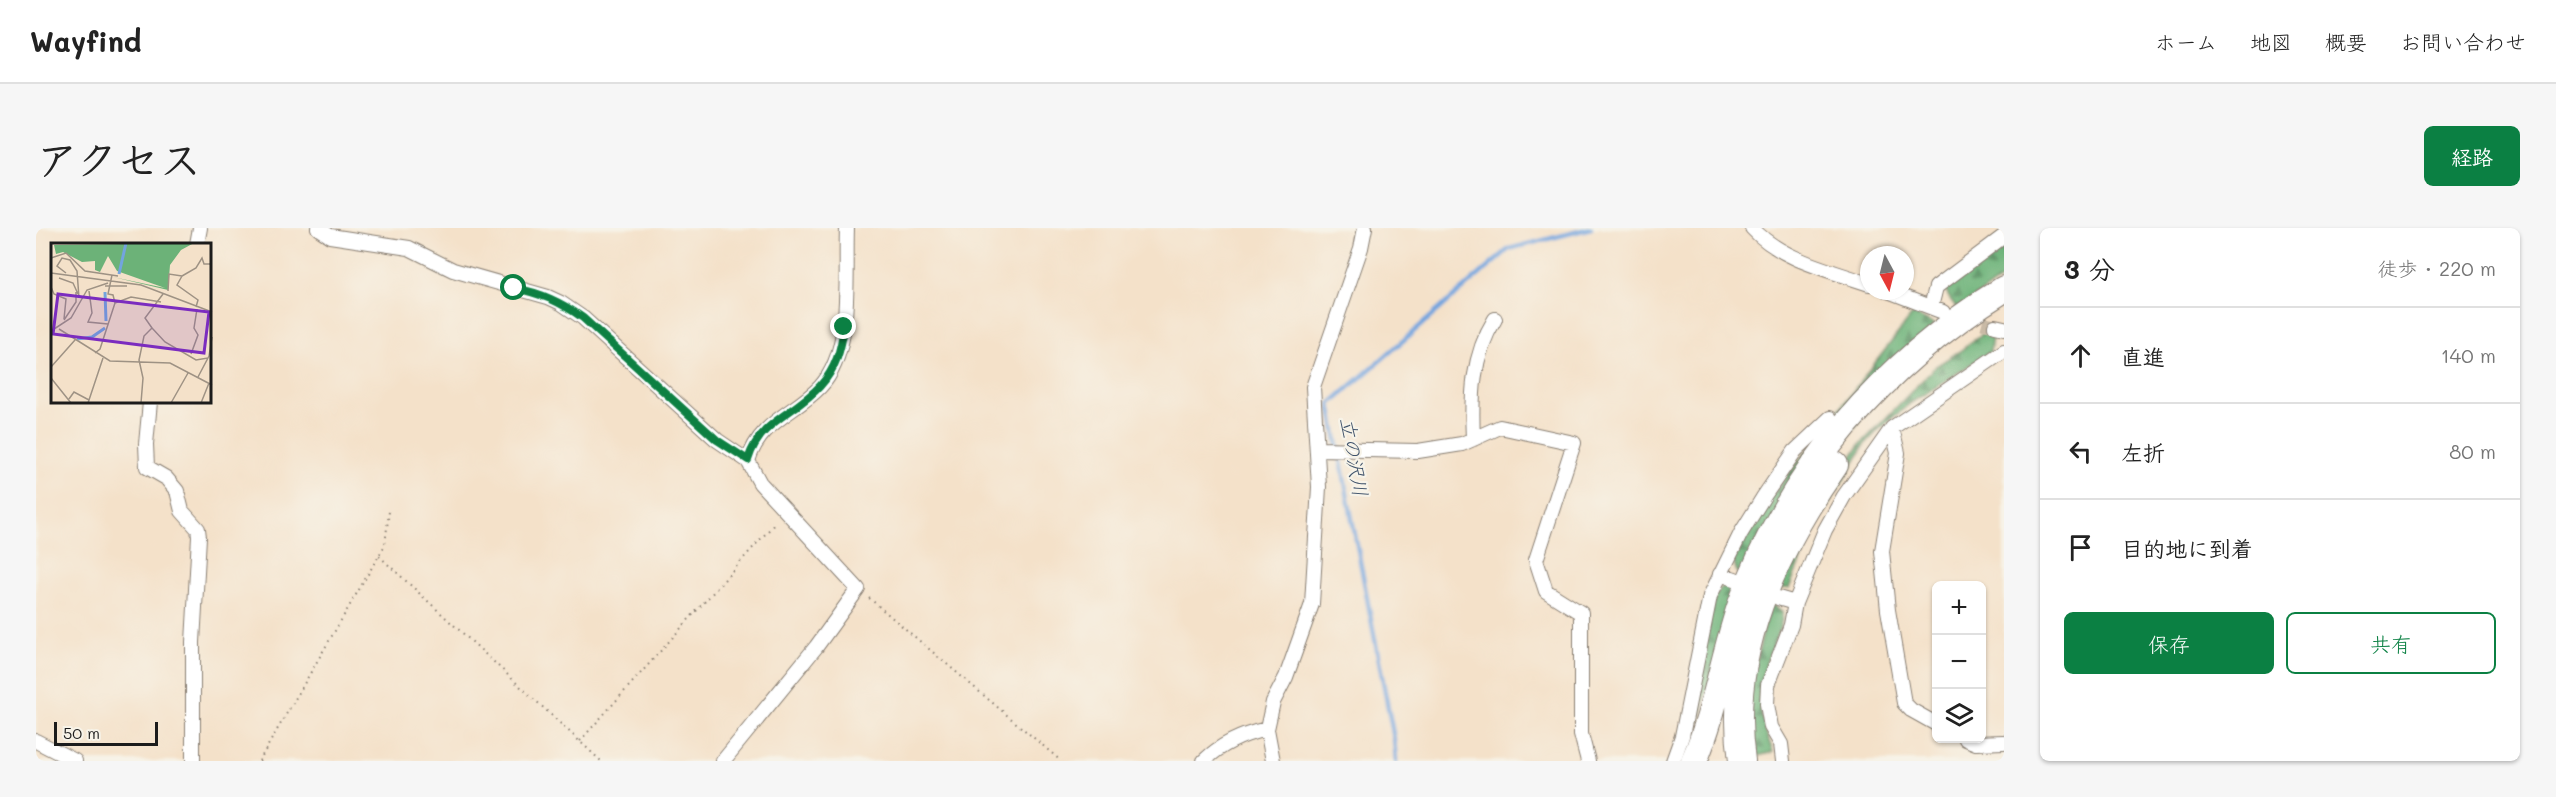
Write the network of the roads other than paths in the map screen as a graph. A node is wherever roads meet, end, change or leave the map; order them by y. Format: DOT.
graph roads {
  1 [pos="200,228"];
  2 [pos="318,228"];
  3 [pos="847,228"];
  4 [pos="1365,228"];
  5 [pos="1757,233"];
  6 [pos="2004,236"];
  7 [pos="197,243"];
  8 [pos="1860,281"];
  9 [pos="2004,289"];
  10 [pos="1912,300"];
  11 [pos="1495,320"];
  12 [pos="2001,321"];
  13 [pos="2004,351"];
  14 [pos="150,404"];
  15 [pos="1830,418"];
  16 [pos="1892,428"];
  17 [pos="1473,439"];
  18 [pos="1317,449"];
  19 [pos="748,460"];
  20 [pos="1720,574"];
  21 [pos="1735,579"];
  22 [pos="1778,598"];
  23 [pos="1795,603"];
  24 [pos="1733,669"];
  25 [pos="1932,722"];
  26 [pos="1267,729"];
  27 [pos="36,741"];
  28 [pos="2004,742"];
  29 [pos="1986,743"];
  30 [pos="1211,758"];
  31 [pos="75,761"];
  32 [pos="193,761"];
  33 [pos="723,761"];
  34 [pos="1273,761"];
  35 [pos="1588,761"];
  36 [pos="1673,761"];
  37 [pos="1694,761"];
  38 [pos="1711,761"];
  39 [pos="1726,761"];
  40 [pos="1742,761"];
  41 [pos="1783,761"];
  1 -- 7 [label="street"];
  2 -- 19 [label="street"];
  3 -- 19 [label="street"];
  4 -- 18 [label="street"];
  5 -- 8 [label="street"];
  6 -- 10 [label="street"];
  9 -- 24 [label="highway"];
  11 -- 17 [label="street"];
  12 -- 24 [label="highway"];
  13 -- 16 [label="street"];
  14 -- 32 [label="street"];
  15 -- 20 [label="street"];
  16 -- 23 [label="street"];
  16 -- 25 [label="street"];
  17 -- 18 [label="street"];
  17 -- 35 [label="street"];
  18 -- 26 [label="street"];
  19 -- 33 [label="street"];
  20 -- 21 [label="street"];
  20 -- 36 [label="street"];
  22 -- 23 [label="street"];
  23 -- 41 [label="street"];
  24 -- 37 [label="highway"];
  24 -- 38 [label="highway"];
  24 -- 39 [label="highway"];
  24 -- 40 [label="highway"];
  26 -- 30 [label="street"];
  26 -- 34 [label="street"];
  27 -- 31 [label="street"];
  28 -- 29 [label="street"];
}
